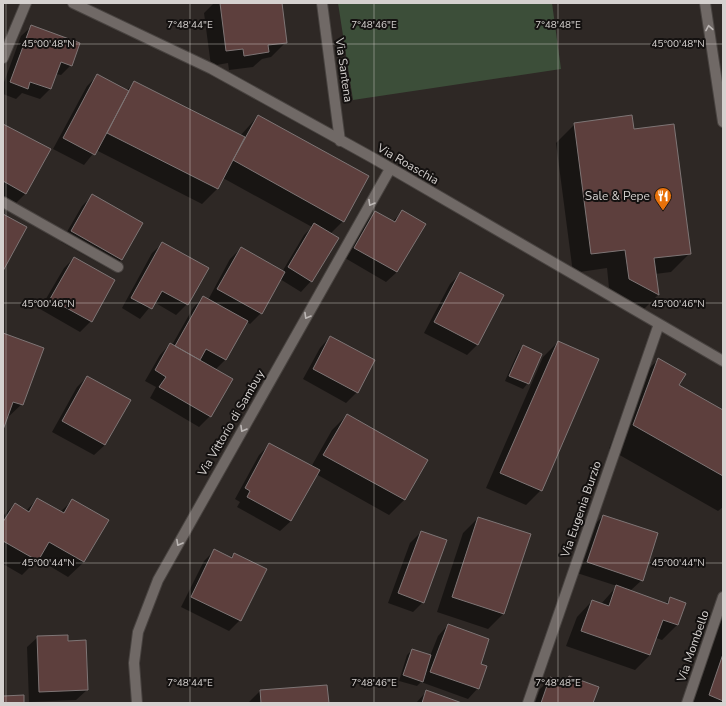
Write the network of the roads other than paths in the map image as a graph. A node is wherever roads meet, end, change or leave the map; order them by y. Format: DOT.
graph roads {
  1 [pos="26,3"];
  2 [pos="72,3"];
  3 [pos="322,3"];
  4 [pos="705,3"];
  5 [pos="3,58"];
  6 [pos="723,122"];
  7 [pos="340,141"];
  8 [pos="390,169"];
  9 [pos="3,202"];
  10 [pos="118,267"];
  11 [pos="659,324"];
  12 [pos="723,361"];
  13 [pos="723,597"];
  14 [pos="137,703"];
  15 [pos="528,703"];
  16 [pos="687,703"];
  1 -- 5 [label="street"];
  2 -- 7 [label="street, Via Roaschia"];
  3 -- 7 [label="street, Via Santena"];
  6 -- 4 [label="street, one-way"];
  7 -- 8 [label="street, Via Roaschia"];
  8 -- 11 [label="street, Via Roaschia"];
  8 -- 14 [label="street, Via Vittorio di Sambuy, one-way"];
  9 -- 10 [label="street"];
  11 -- 12 [label="street, Via Roaschia"];
  11 -- 15 [label="street, Via Eugenia Burzio"];
  13 -- 16 [label="street, Via Mombello"];
}
